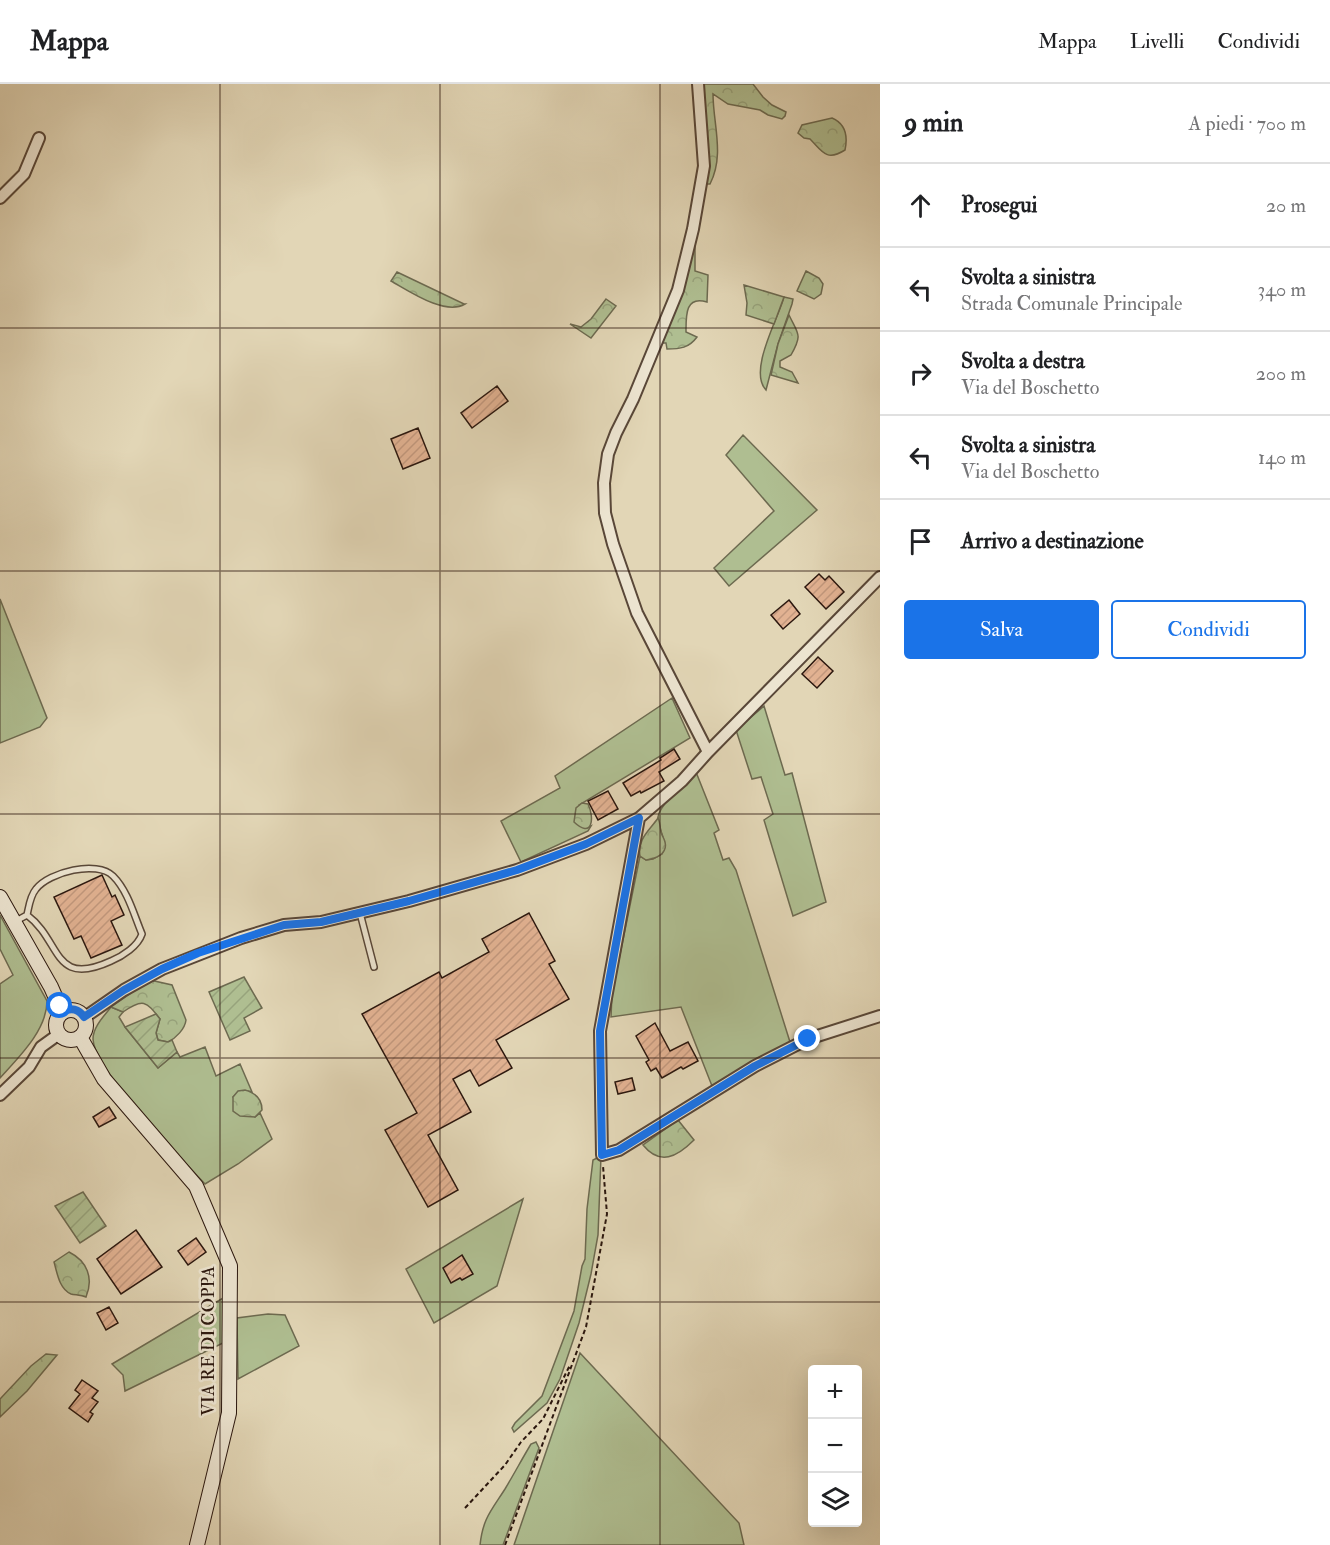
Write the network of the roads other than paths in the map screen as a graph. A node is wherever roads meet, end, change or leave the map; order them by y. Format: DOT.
graph roads {
  1 [pos="699,84"];
  2 [pos="39,138"];
  3 [pos="0,198"];
  4 [pos="880,577"];
  5 [pos="708,752"];
  6 [pos="639,818"];
  7 [pos="0,897"];
  8 [pos="360,913"];
  9 [pos="27,915"];
  10 [pos="14,922"];
  11 [pos="374,967"];
  12 [pos="62,1012"];
  13 [pos="880,1016"];
  14 [pos="84,1017"];
  15 [pos="59,1034"];
  16 [pos="80,1037"];
  17 [pos="0,1095"];
  18 [pos="197,1545"];
  1 -- 5 [label="street"];
  2 -- 3 [label="street"];
  4 -- 5 [label="street"];
  5 -- 6 [label="street"];
  6 -- 8 [label="street"];
  6 -- 13 [label="street"];
  7 -- 10 [label="street"];
  8 -- 11 [label="lane"];
  8 -- 14 [label="street"];
  9 -- 9 [label="lane"];
  9 -- 10 [label="lane"];
  10 -- 12 [label="street"];
  12 -- 14 [label="street"];
  12 -- 15 [label="street"];
  14 -- 16 [label="street"];
  15 -- 16 [label="street"];
  15 -- 17 [label="street"];
  16 -- 18 [label="street, VIA RE DI COPPA"];
}
